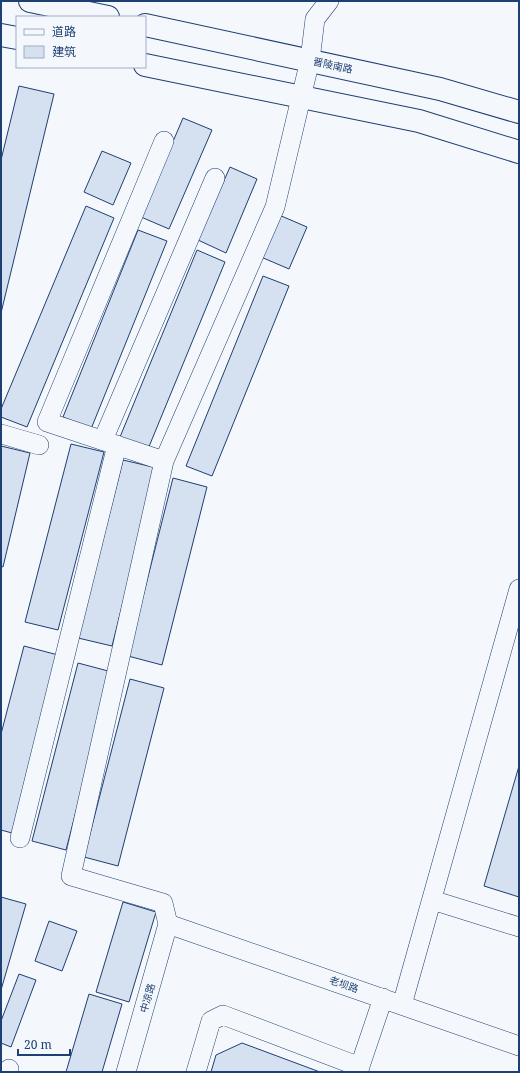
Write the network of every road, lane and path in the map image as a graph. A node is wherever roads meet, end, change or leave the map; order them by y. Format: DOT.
graph roads {
  1 [pos="30,1"];
  2 [pos="329,1"];
  3 [pos="103,16"];
  4 [pos="146,25"];
  5 [pos="1,35"];
  6 [pos="16,38"];
  7 [pos="310,60"];
  8 [pos="146,65"];
  9 [pos="301,98"];
  10 [pos="519,112"];
  11 [pos="419,121"];
  12 [pos="164,141"];
  13 [pos="519,152"];
  14 [pos="519,167"];
  15 [pos="215,178"];
  16 [pos="1,434"];
  17 [pos="110,443"];
  18 [pos="39,445"];
  19 [pos="164,461"];
  20 [pos="519,589"];
  21 [pos="20,838"];
  22 [pos="432,900"];
  23 [pos="168,924"];
  24 [pos="519,927"];
  25 [pos="383,998"];
  26 [pos="402,1005"];
  27 [pos="519,1046"];
  28 [pos="359,1070"];
  29 [pos="126,1072"];
  30 [pos="196,1072"];
  1 -- 3 [label="main road"];
  2 -- 7 [label="street"];
  4 -- 7 [label="main road, 晋陵南路"];
  5 -- 6 [label="main road"];
  7 -- 9 [label="street"];
  7 -- 10 [label="main road, 晋陵南路"];
  8 -- 9 [label="main road"];
  9 -- 11 [label="main road"];
  9 -- 19 [label="street"];
  11 -- 13 [label="main road"];
  11 -- 14 [label="main road"];
  12 -- 17 [label="street"];
  15 -- 17 [label="street"];
  16 -- 18 [label="street"];
  17 -- 19 [label="street"];
  17 -- 21 [label="street"];
  19 -- 23 [label="street"];
  20 -- 22 [label="street"];
  22 -- 24 [label="street"];
  22 -- 26 [label="street"];
  23 -- 25 [label="street, 老坝路"];
  23 -- 29 [label="street, 中凉路"];
  25 -- 26 [label="street, 老坝路"];
  25 -- 28 [label="street"];
  26 -- 27 [label="street, 老坝路"];
  28 -- 30 [label="street"];
}
